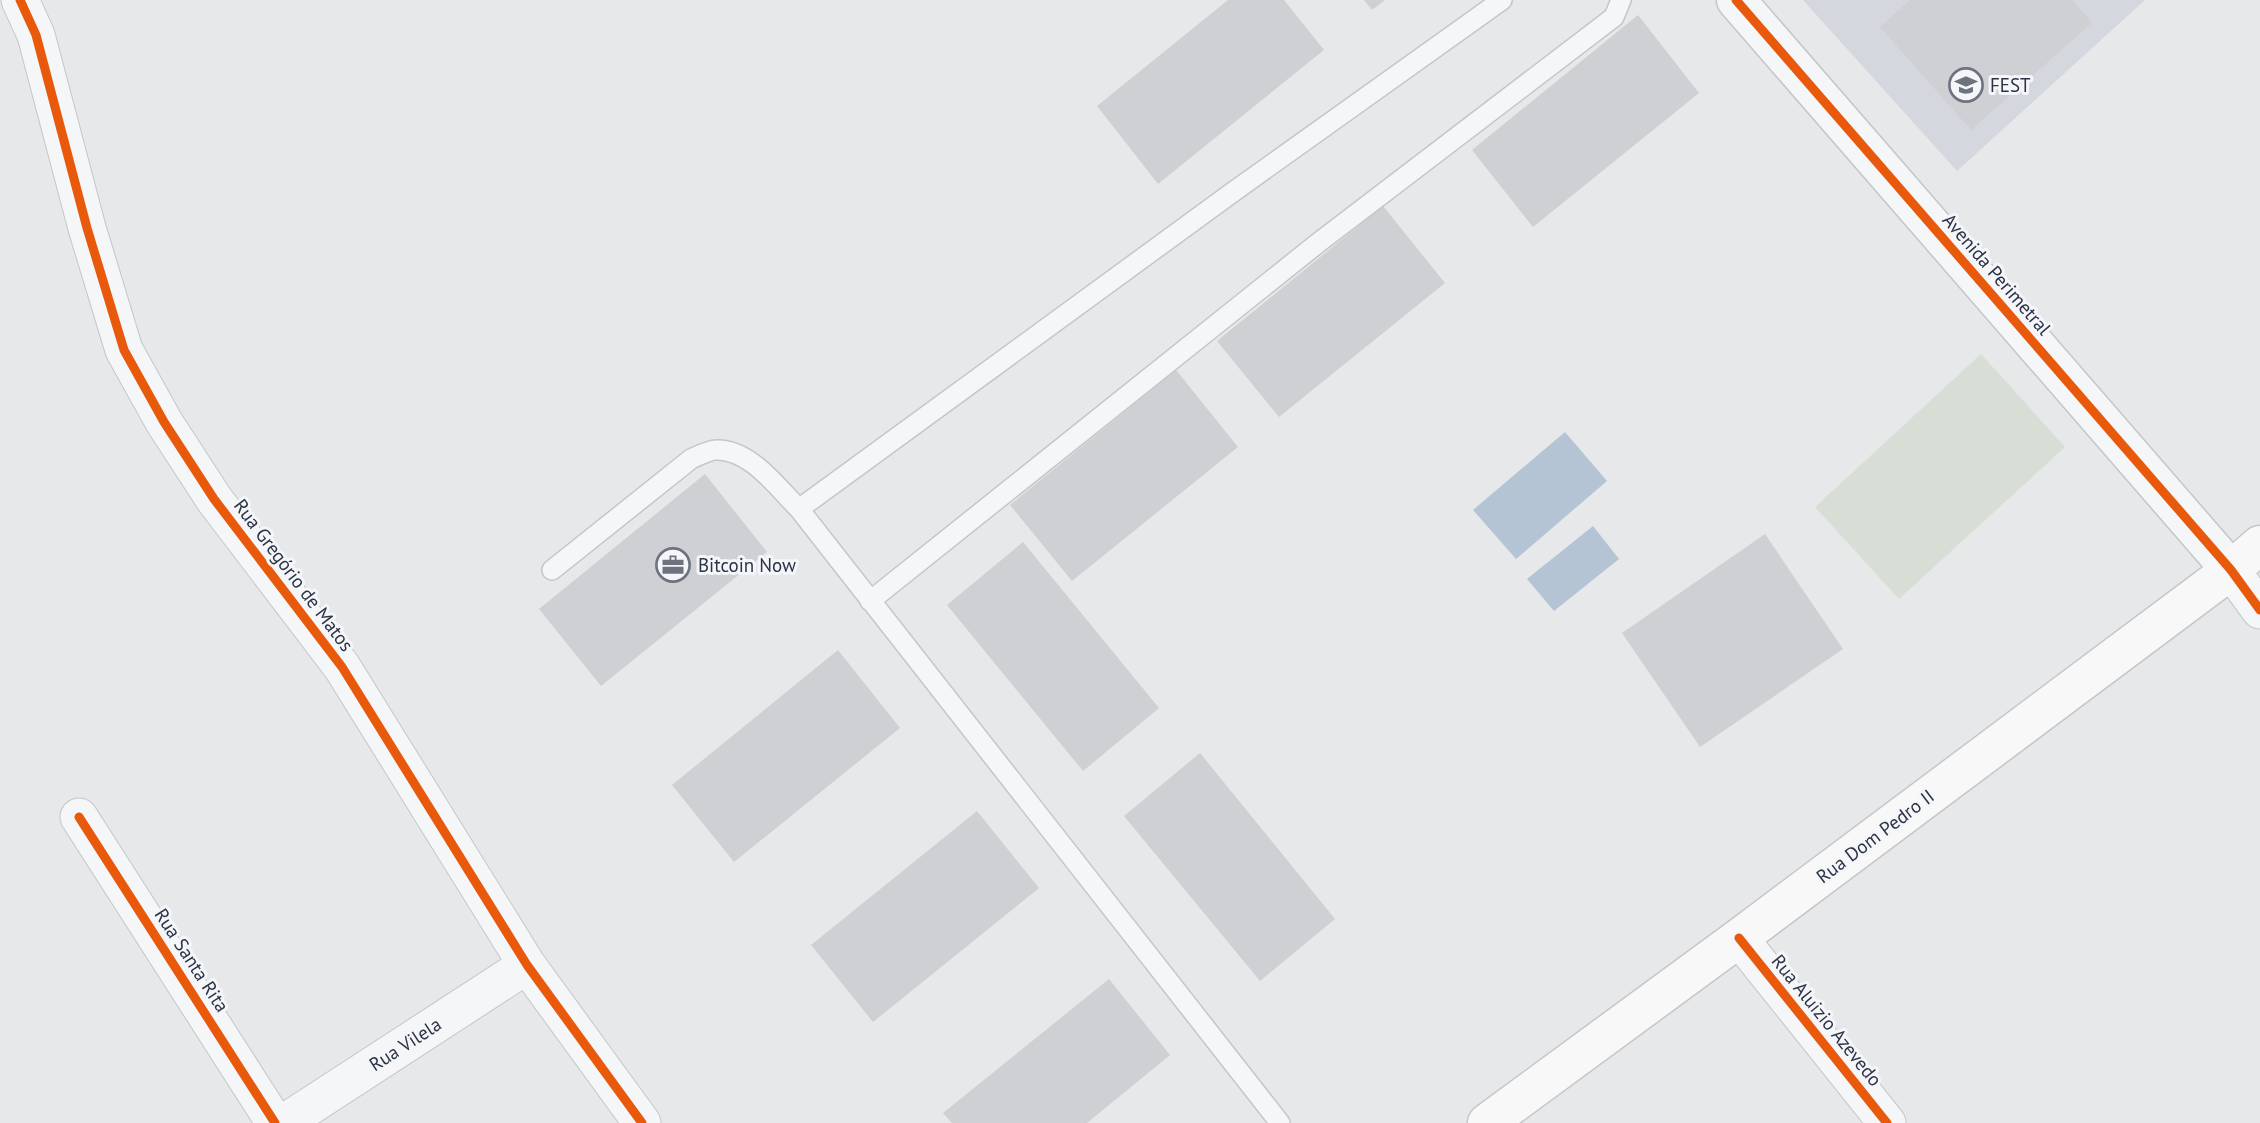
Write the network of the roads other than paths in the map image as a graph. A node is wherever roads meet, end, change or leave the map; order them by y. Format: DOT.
graph roads {
  1 [pos="20,0"];
  2 [pos="1502,0"];
  3 [pos="1621,0"];
  4 [pos="1737,0"];
  5 [pos="799,509"];
  6 [pos="2260,545"];
  7 [pos="552,570"];
  8 [pos="2231,570"];
  9 [pos="870,601"];
  10 [pos="2260,610"];
  11 [pos="79,817"];
  12 [pos="1740,938"];
  13 [pos="527,965"];
  14 [pos="275,1123"];
  15 [pos="284,1123"];
  16 [pos="642,1123"];
  17 [pos="1280,1123"];
  18 [pos="1487,1123"];
  19 [pos="1887,1123"];
  1 -- 13 [label="street, Rua Gregório de Matos"];
  2 -- 5 [label="lane"];
  3 -- 9 [label="lane"];
  4 -- 8 [label="street, Avenida Perimetral"];
  5 -- 7 [label="lane"];
  5 -- 9 [label="lane"];
  6 -- 8 [label="main road, Rua Dom Pedro II"];
  8 -- 10 [label="street"];
  8 -- 12 [label="main road, Rua Dom Pedro II"];
  9 -- 17 [label="lane"];
  11 -- 14 [label="street, Rua Santa Rita"];
  12 -- 18 [label="main road, Rua Dom Pedro II"];
  12 -- 19 [label="street, Rua Aluizio Azevedo"];
  13 -- 15 [label="street, Rua Vilela"];
  13 -- 16 [label="street, Rua Gregório de Matos"];
}
